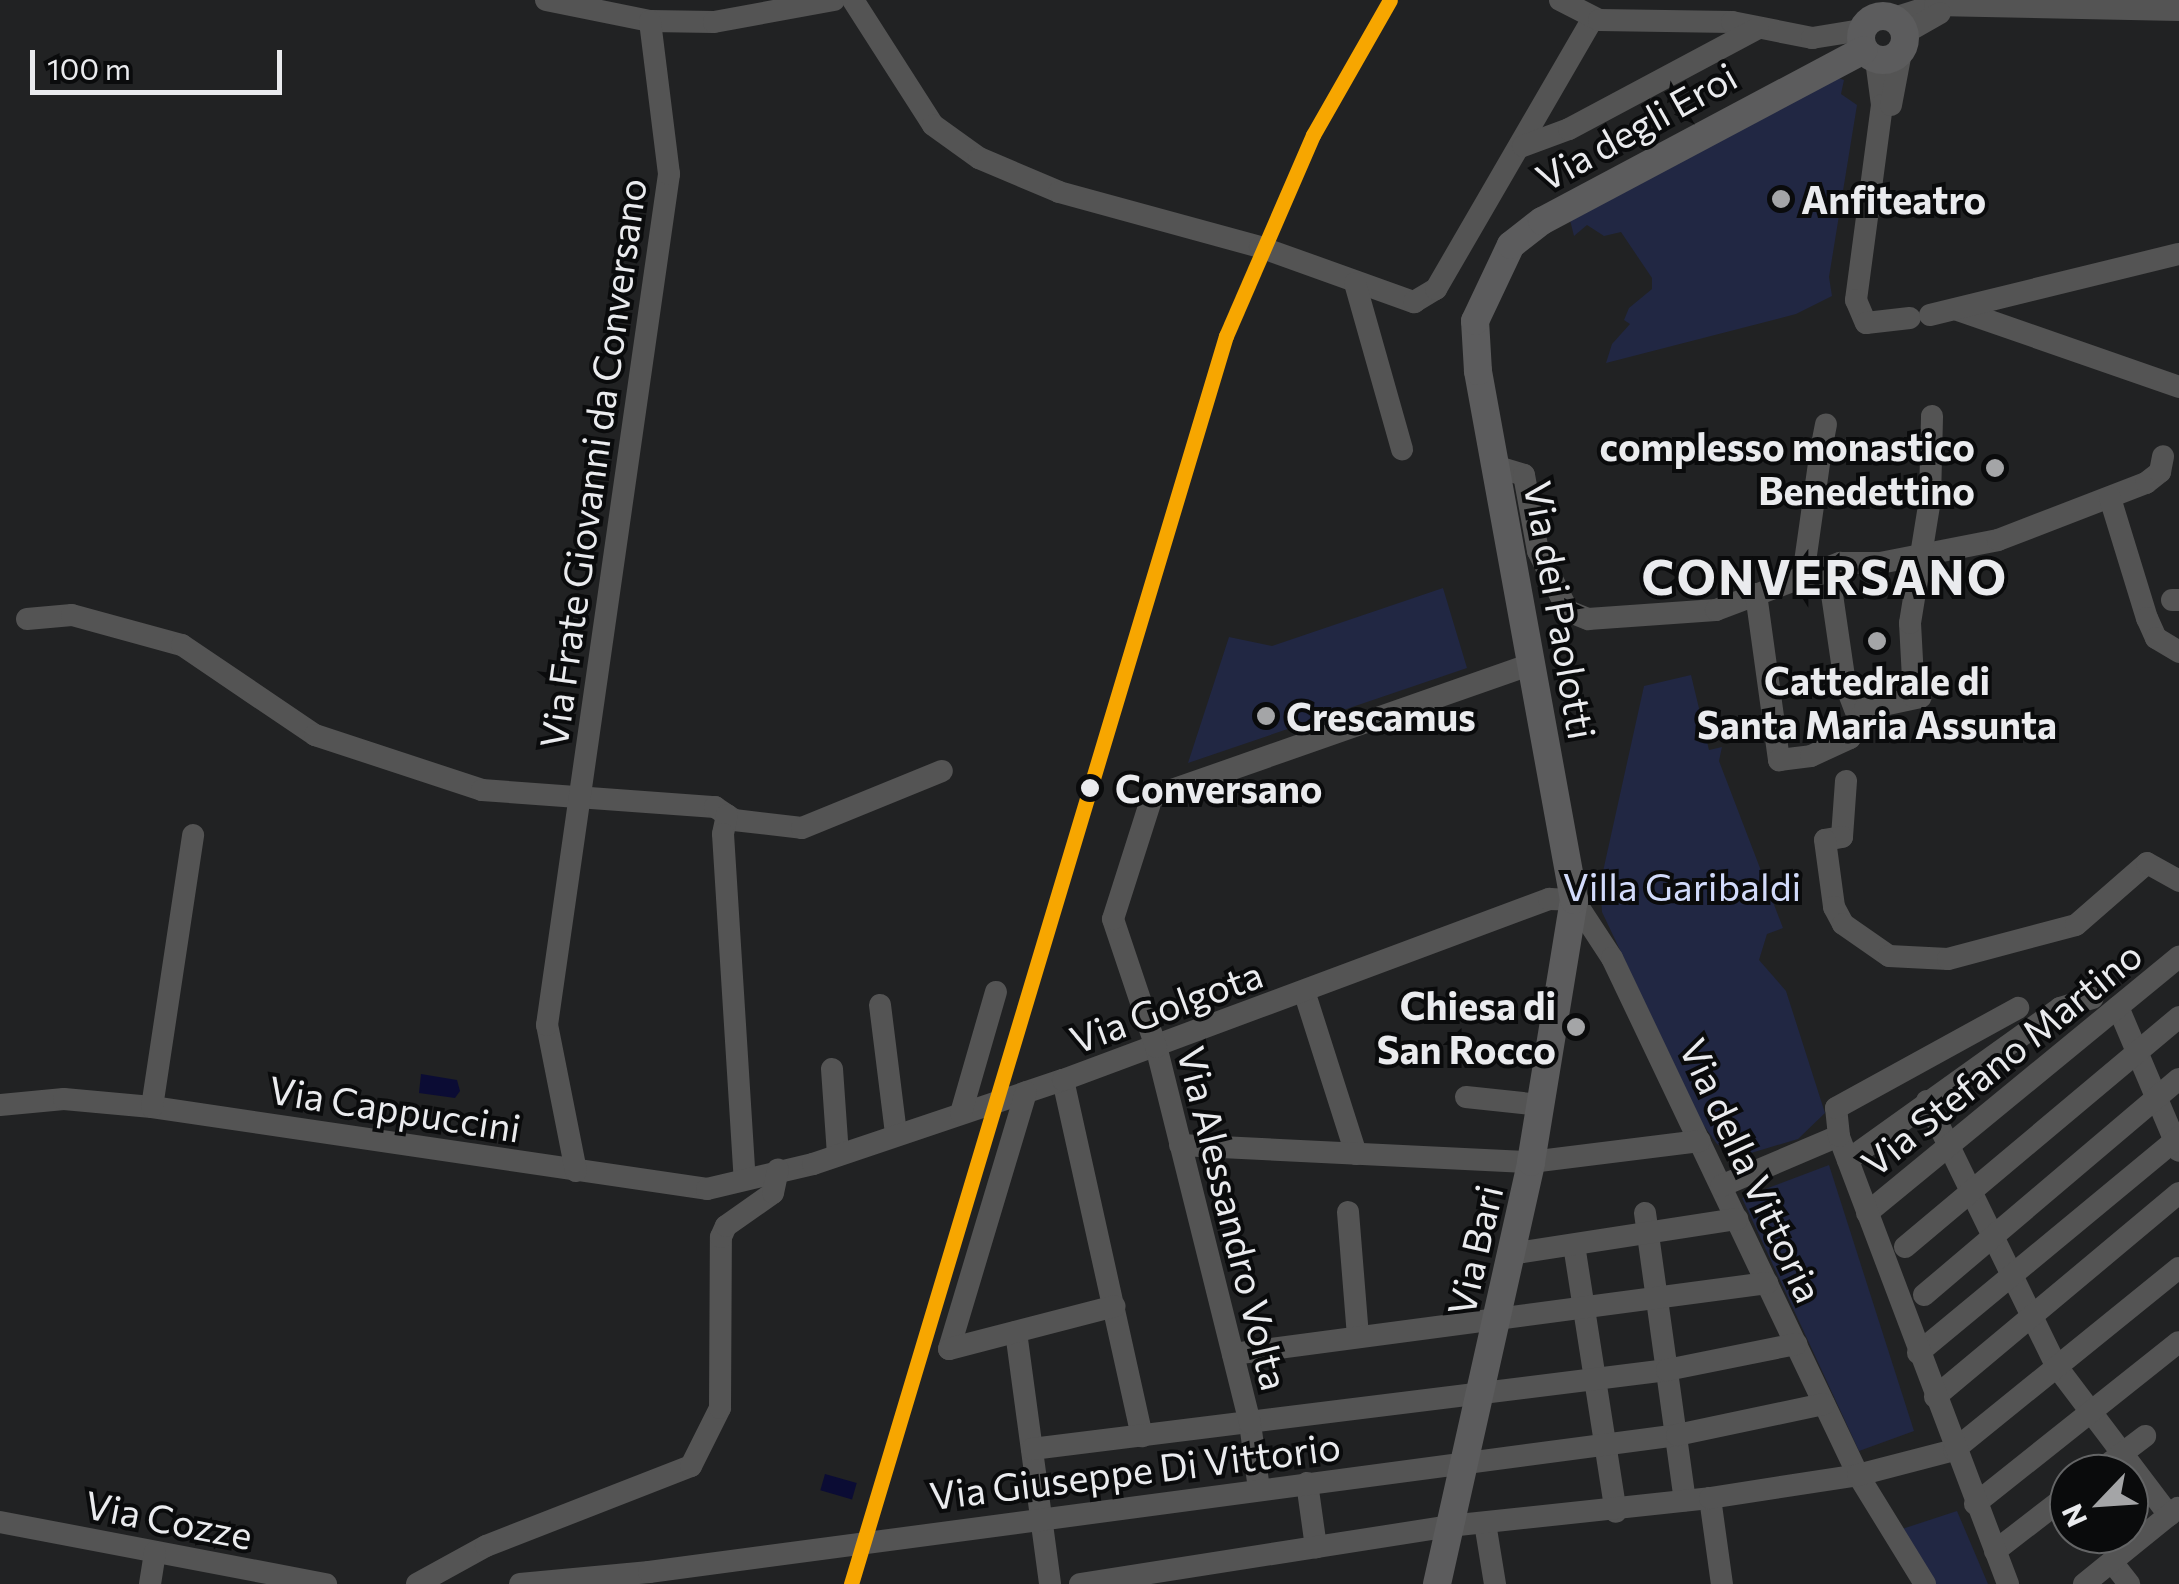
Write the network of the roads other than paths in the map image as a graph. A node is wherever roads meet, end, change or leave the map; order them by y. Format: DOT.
graph roads {
  1 [pos="546,0"];
  2 [pos="834,0"];
  3 [pos="853,0"];
  4 [pos="1560,0"];
  5 [pos="2017,6"];
  6 [pos="2066,6"];
  7 [pos="2115,6"];
  8 [pos="2179,10"];
  9 [pos="1593,18"];
  10 [pos="650,21"];
  11 [pos="1758,28"];
  12 [pos="1886,33"];
  13 [pos="1828,66"];
  14 [pos="1882,105"];
  15 [pos="1880,131"];
  16 [pos="1523,146"];
  17 [pos="2179,254"];
  18 [pos="1355,283"];
  19 [pos="1480,305"];
  20 [pos="1958,310"];
  21 [pos="2175,385"];
  22 [pos="1932,416"];
  23 [pos="1826,424"];
  24 [pos="1402,449"];
  25 [pos="2162,456"];
  26 [pos="1498,467"];
  27 [pos="2110,498"];
  28 [pos="1924,555"];
  29 [pos="1834,565"];
  30 [pos="1803,576"];
  31 [pos="1756,594"];
  32 [pos="26,618"];
  33 [pos="2179,652"];
  34 [pos="1530,664"];
  35 [pos="1861,725"];
  36 [pos="1831,747"];
  37 [pos="942,770"];
  38 [pos="583,796"];
  39 [pos="728,815"];
  40 [pos="192,835"];
  41 [pos="2179,881"];
  42 [pos="1574,900"];
  43 [pos="1569,928"];
  44 [pos="2179,957"];
  45 [pos="1612,958"];
  46 [pos="996,992"];
  47 [pos="1305,994"];
  48 [pos="2092,998"];
  49 [pos="880,1005"];
  50 [pos="2118,1007"];
  51 [pos="2018,1008"];
  52 [pos="2179,1018"];
  53 [pos="1156,1047"];
  54 [pos="2138,1052"];
  55 [pos="832,1069"];
  56 [pos="2179,1079"];
  57 [pos="1062,1080"];
  58 [pos="1026,1092"];
  59 [pos="1466,1097"];
  60 [pos="2157,1098"];
  61 [pos="1928,1101"];
  62 [pos="1541,1105"];
  63 [pos="0,1106"];
  64 [pos="152,1106"];
  65 [pos="962,1113"];
  66 [pos="896,1134"];
  67 [pos="1839,1136"];
  68 [pos="1700,1140"];
  69 [pos="2178,1143"];
  70 [pos="1180,1145"];
  71 [pos="1948,1148"];
  72 [pos="1356,1154"];
  73 [pos="838,1155"];
  74 [pos="1848,1160"];
  75 [pos="1531,1162"];
  76 [pos="778,1170"];
  77 [pos="576,1171"];
  78 [pos="745,1179"];
  79 [pos="1721,1186"];
  80 [pos="2179,1193"];
  81 [pos="1971,1194"];
  82 [pos="1348,1212"];
  83 [pos="1867,1213"];
  84 [pos="1737,1219"];
  85 [pos="1647,1224"];
  86 [pos="1992,1236"];
  87 [pos="1574,1245"];
  88 [pos="1511,1254"];
  89 [pos="1896,1254"];
  90 [pos="2179,1268"];
  91 [pos="2011,1278"];
  92 [pos="1768,1283"];
  93 [pos="1657,1298"];
  94 [pos="1915,1303"];
  95 [pos="1115,1306"];
  96 [pos="1584,1307"];
  97 [pos="1497,1318"];
  98 [pos="2029,1318"];
  99 [pos="1016,1332"];
  100 [pos="1358,1337"];
  101 [pos="2179,1342"];
  102 [pos="1796,1344"];
  103 [pos="1918,1353"];
  104 [pos="1232,1354"];
  105 [pos="2058,1367"];
  106 [pos="1667,1370"];
  107 [pos="1595,1378"];
  108 [pos="1481,1391"];
  109 [pos="1935,1397"];
  110 [pos="1824,1404"];
  111 [pos="2090,1412"];
  112 [pos="1250,1423"];
  113 [pos="1676,1435"];
  114 [pos="1142,1436"];
  115 [pos="2145,1436"];
  116 [pos="1605,1444"];
  117 [pos="1032,1449"];
  118 [pos="2124,1452"];
  119 [pos="1946,1453"];
  120 [pos="2121,1454"];
  121 [pos="1462,1463"];
  122 [pos="1864,1473"];
  123 [pos="1307,1483"];
  124 [pos="1259,1489"];
  125 [pos="1710,1498"];
  126 [pos="1685,1500"];
  127 [pos="1974,1504"];
  128 [pos="2049,1509"];
  129 [pos="1616,1512"];
  130 [pos="2174,1512"];
  131 [pos="1041,1517"];
  132 [pos="0,1522"];
  133 [pos="1485,1523"];
  134 [pos="1449,1526"];
  135 [pos="1316,1546"];
  136 [pos="155,1552"];
  137 [pos="1994,1552"];
  138 [pos="2112,1562"];
  139 [pos="1138,1579"];
  140 [pos="150,1584"];
  141 [pos="326,1584"];
  142 [pos="417,1584"];
  143 [pos="520,1584"];
  144 [pos="1050,1584"];
  145 [pos="1080,1584"];
  146 [pos="1436,1584"];
  147 [pos="1494,1584"];
  148 [pos="1722,1584"];
  149 [pos="1925,1584"];
  150 [pos="2008,1584"];
  151 [pos="2084,1584"];
  152 [pos="2129,1584"];
  1 -- 10 [label="street"];
  2 -- 10 [label="street"];
  3 -- 18 [label="street"];
  4 -- 9 [label="street"];
  5 -- 6 [label="street"];
  5 -- 12 [label="street"];
  6 -- 7 [label="street"];
  7 -- 8 [label="street"];
  9 -- 11 [label="street"];
  9 -- 16 [label="street"];
  10 -- 38 [label="street, Via Frate Giovanni da Conversano"];
  11 -- 12 [label="street"];
  11 -- 16 [label="street"];
  12 -- 13 [label="main road, Via degli Eroi"];
  12 -- 14 [label="street"];
  12 -- 15 [label="street"];
  13 -- 14 [label="street"];
  13 -- 19 [label="main road, Via degli Eroi"];
  14 -- 15 [label="street"];
  15 -- 20 [label="street"];
  16 -- 18 [label="street"];
  17 -- 20 [label="street"];
  18 -- 24 [label="street"];
  19 -- 26 [label="main road, Via dei Paolotti"];
  20 -- 21 [label="street"];
  22 -- 28 [label="street"];
  23 -- 30 [label="street"];
  25 -- 27 [label="street"];
  26 -- 31 [label="street"];
  26 -- 34 [label="main road, Via dei Paolotti"];
  27 -- 28 [label="street"];
  27 -- 33 [label="street"];
  28 -- 29 [label="street"];
  28 -- 35 [label="street"];
  29 -- 30 [label="street"];
  29 -- 35 [label="street"];
  30 -- 31 [label="street"];
  31 -- 36 [label="street"];
  32 -- 38 [label="street"];
  34 -- 42 [label="main road, Via dei Paolotti"];
  34 -- 53 [label="street, Via Alessandro Volta"];
  35 -- 36 [label="street"];
  36 -- 41 [label="street"];
  37 -- 39 [label="street"];
  38 -- 39 [label="street"];
  38 -- 77 [label="street, Via Frate Giovanni da Conversano"];
  39 -- 78 [label="street"];
  40 -- 64 [label="street"];
  42 -- 43 [label="main road, Via dei Paolotti"];
  42 -- 45 [label="street, Via della Vittoria"];
  42 -- 47 [label="street, Via Golgota"];
  43 -- 45 [label="street"];
  43 -- 62 [label="main road, Via Bari"];
  44 -- 50 [label="street, Via Stefano Martino"];
  45 -- 68 [label="street, Via della Vittoria"];
  46 -- 65 [label="street"];
  47 -- 53 [label="street, Via Golgota"];
  47 -- 72 [label="street"];
  48 -- 61 [label="street"];
  49 -- 66 [label="street"];
  50 -- 54 [label="street"];
  50 -- 71 [label="street, Via Stefano Martino"];
  51 -- 67 [label="street"];
  52 -- 54 [label="street"];
  53 -- 57 [label="street, Via Golgota"];
  53 -- 70 [label="street, Via Alessandro Volta"];
  54 -- 60 [label="street"];
  54 -- 81 [label="street"];
  55 -- 73 [label="street"];
  56 -- 60 [label="street"];
  57 -- 58 [label="street, Via Golgota"];
  57 -- 95 [label="street"];
  58 -- 65 [label="street, Via Golgota"];
  58 -- 99 [label="street"];
  59 -- 62 [label="street"];
  60 -- 69 [label="street"];
  60 -- 86 [label="street"];
  61 -- 71 [label="street"];
  61 -- 74 [label="street"];
  62 -- 75 [label="main road, Via Bari"];
  63 -- 64 [label="street, Via Cappuccini"];
  64 -- 77 [label="street, Via Cappuccini"];
  65 -- 66 [label="street, Via Golgota"];
  66 -- 73 [label="street, Via Golgota"];
  67 -- 74 [label="street"];
  67 -- 79 [label="street"];
  68 -- 75 [label="street"];
  68 -- 79 [label="street, Via della Vittoria"];
  69 -- 91 [label="street"];
  70 -- 72 [label="street"];
  70 -- 104 [label="street, Via Alessandro Volta"];
  71 -- 81 [label="street"];
  71 -- 83 [label="street, Via Stefano Martino"];
  72 -- 75 [label="street"];
  73 -- 76 [label="street, Via Golgota"];
  74 -- 83 [label="street"];
  75 -- 88 [label="main road, Via Bari"];
  76 -- 78 [label="street, Via Cappuccini"];
  76 -- 142 [label="street"];
  77 -- 78 [label="street, Via Cappuccini"];
  79 -- 84 [label="street, Via della Vittoria"];
  80 -- 98 [label="street"];
  81 -- 86 [label="street"];
  81 -- 89 [label="street"];
  82 -- 100 [label="street"];
  83 -- 89 [label="street"];
  84 -- 85 [label="street"];
  84 -- 92 [label="street, Via della Vittoria"];
  85 -- 87 [label="street"];
  85 -- 93 [label="street"];
  86 -- 91 [label="street"];
  86 -- 94 [label="street"];
  87 -- 88 [label="street"];
  87 -- 96 [label="street"];
  88 -- 97 [label="main road, Via Bari"];
  89 -- 94 [label="street"];
  90 -- 105 [label="street"];
  91 -- 98 [label="street"];
  91 -- 103 [label="street"];
  92 -- 93 [label="street"];
  92 -- 102 [label="street, Via della Vittoria"];
  93 -- 96 [label="street"];
  93 -- 106 [label="street"];
  94 -- 103 [label="street"];
  95 -- 99 [label="street"];
  95 -- 114 [label="street"];
  96 -- 97 [label="street"];
  96 -- 107 [label="street"];
  97 -- 100 [label="street"];
  97 -- 108 [label="main road, Via Bari"];
  98 -- 105 [label="street"];
  98 -- 109 [label="street"];
  99 -- 117 [label="street"];
  100 -- 104 [label="street"];
  101 -- 111 [label="street"];
  102 -- 106 [label="street"];
  102 -- 110 [label="street, Via della Vittoria"];
  103 -- 109 [label="street"];
  104 -- 112 [label="street, Via Alessandro Volta"];
  105 -- 111 [label="street"];
  105 -- 119 [label="street"];
  106 -- 107 [label="street"];
  106 -- 113 [label="street"];
  107 -- 108 [label="street"];
  107 -- 116 [label="street"];
  108 -- 112 [label="street"];
  108 -- 121 [label="main road, Via Bari"];
  109 -- 119 [label="street"];
  110 -- 113 [label="street, Via Giuseppe Di Vittorio"];
  110 -- 122 [label="street, Via della Vittoria"];
  111 -- 118 [label="street"];
  111 -- 127 [label="street"];
  112 -- 114 [label="street"];
  112 -- 124 [label="street, Via Alessandro Volta"];
  113 -- 116 [label="street, Via Giuseppe Di Vittorio"];
  113 -- 126 [label="street"];
  114 -- 117 [label="street"];
  115 -- 118 [label="street"];
  116 -- 121 [label="street, Via Giuseppe Di Vittorio"];
  116 -- 129 [label="street"];
  117 -- 131 [label="street"];
  118 -- 120 [label="street"];
  118 -- 130 [label="street"];
  119 -- 122 [label="street"];
  119 -- 127 [label="street"];
  121 -- 123 [label="street, Via Giuseppe Di Vittorio"];
  121 -- 134 [label="main road, Via Bari"];
  122 -- 125 [label="street"];
  122 -- 149 [label="street, Via della Vittoria"];
  123 -- 124 [label="street, Via Giuseppe Di Vittorio"];
  123 -- 135 [label="street"];
  124 -- 131 [label="street, Via Giuseppe Di Vittorio"];
  125 -- 126 [label="street"];
  125 -- 148 [label="street"];
  126 -- 129 [label="street"];
  127 -- 137 [label="street"];
  128 -- 137 [label="street"];
  129 -- 133 [label="street"];
  130 -- 138 [label="street"];
  131 -- 143 [label="street, Via Giuseppe Di Vittorio"];
  131 -- 144 [label="street"];
  132 -- 136 [label="street, Via Cozze"];
  133 -- 134 [label="street"];
  133 -- 147 [label="street"];
  134 -- 135 [label="street"];
  134 -- 146 [label="main road, Via Bari"];
  135 -- 139 [label="street"];
  136 -- 140 [label="street"];
  136 -- 141 [label="street, Via Cozze"];
  137 -- 150 [label="street"];
  138 -- 151 [label="street"];
  138 -- 152 [label="street"];
  139 -- 145 [label="street"];
}
